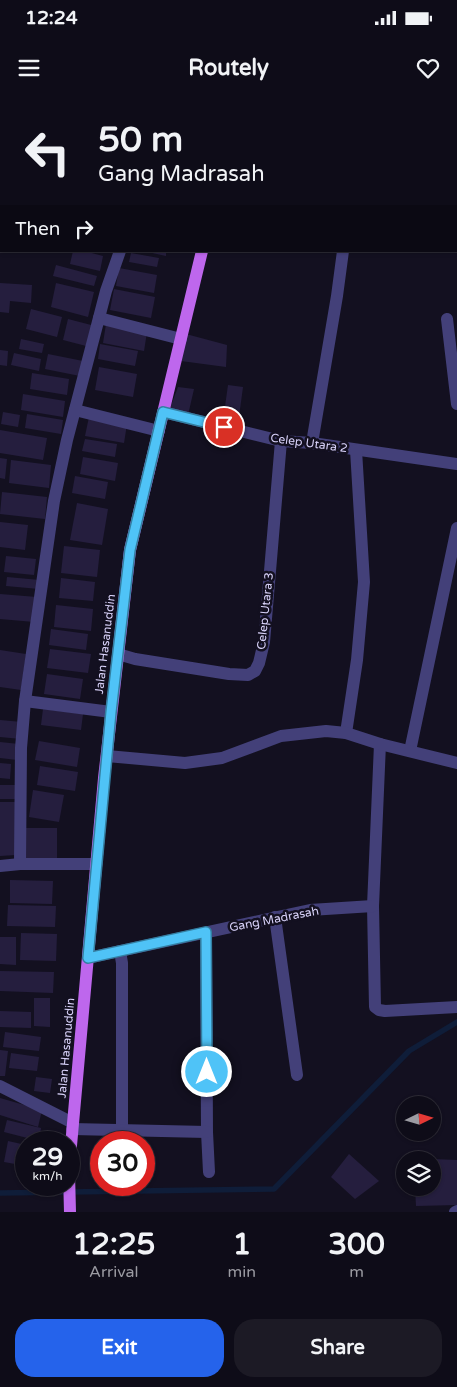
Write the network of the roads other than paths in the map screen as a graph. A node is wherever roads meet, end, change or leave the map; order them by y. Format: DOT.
graph roads {
  1 [pos="120,252"];
  2 [pos="202,252"];
  3 [pos="343,252"];
  4 [pos="99,318"];
  5 [pos="447,319"];
  6 [pos="181,339"];
  7 [pos="457,404"];
  8 [pos="75,410"];
  9 [pos="163,412"];
  10 [pos="158,430"];
  11 [pos="280,441"];
  12 [pos="312,443"];
  13 [pos="356,450"];
  14 [pos="457,464"];
  15 [pos="457,528"];
  16 [pos="118,654"];
  17 [pos="25,701"];
  18 [pos="111,712"];
  19 [pos="346,733"];
  20 [pos="380,744"];
  21 [pos="410,752"];
  22 [pos="106,756"];
  23 [pos="457,763"];
  24 [pos="20,864"];
  25 [pos="96,864"];
  26 [pos="0,866"];
  27 [pos="373,906"];
  28 [pos="275,918"];
  29 [pos="206,932"];
  30 [pos="120,951"];
  31 [pos="88,958"];
  32 [pos="457,1007"];
  33 [pos="297,1075"];
  34 [pos="0,1086"];
  35 [pos="73,1126"];
  36 [pos="122,1130"];
  37 [pos="73,1131"];
  38 [pos="207,1132"];
  39 [pos="209,1172"];
  40 [pos="70,1196"];
  41 [pos="70,1212"];
  1 -- 4 [label="street"];
  2 -- 6 [label="main road, Jalan Hasanuddin"];
  3 -- 12 [label="street"];
  4 -- 6 [label="street"];
  4 -- 8 [label="street"];
  5 -- 7 [label="street"];
  6 -- 9 [label="main road, Jalan Hasanuddin"];
  8 -- 10 [label="street"];
  8 -- 17 [label="street"];
  9 -- 10 [label="main road, Jalan Hasanuddin"];
  9 -- 11 [label="street, Celep Utara 2"];
  10 -- 16 [label="main road, Jalan Hasanuddin"];
  11 -- 12 [label="street, Celep Utara 2"];
  11 -- 16 [label="street, Celep Utara 3"];
  12 -- 13 [label="street, Celep Utara 2"];
  13 -- 14 [label="street, Celep Utara 2"];
  13 -- 19 [label="street"];
  15 -- 21 [label="street"];
  16 -- 18 [label="main road, Jalan Hasanuddin"];
  17 -- 18 [label="street"];
  17 -- 24 [label="street"];
  18 -- 22 [label="main road, Jalan Hasanuddin"];
  19 -- 20 [label="street"];
  19 -- 22 [label="street"];
  20 -- 21 [label="street"];
  20 -- 27 [label="street"];
  21 -- 23 [label="street"];
  22 -- 25 [label="main road, Jalan Hasanuddin"];
  24 -- 25 [label="street"];
  24 -- 26 [label="street"];
  25 -- 31 [label="main road, Jalan Hasanuddin"];
  27 -- 28 [label="street, Gang Madrasah"];
  27 -- 32 [label="street"];
  28 -- 29 [label="street, Gang Madrasah"];
  28 -- 33 [label="street"];
  29 -- 30 [label="street, Gang Madrasah"];
  29 -- 38 [label="street"];
  30 -- 31 [label="street, Gang Madrasah"];
  30 -- 36 [label="street"];
  31 -- 35 [label="main road, Jalan Hasanuddin"];
  34 -- 35 [label="street"];
  35 -- 36 [label="street"];
  35 -- 37 [label="main road, Jalan Hasanuddin"];
  36 -- 38 [label="street"];
  38 -- 39 [label="street"];
  40 -- 41 [label="main road"];
}
